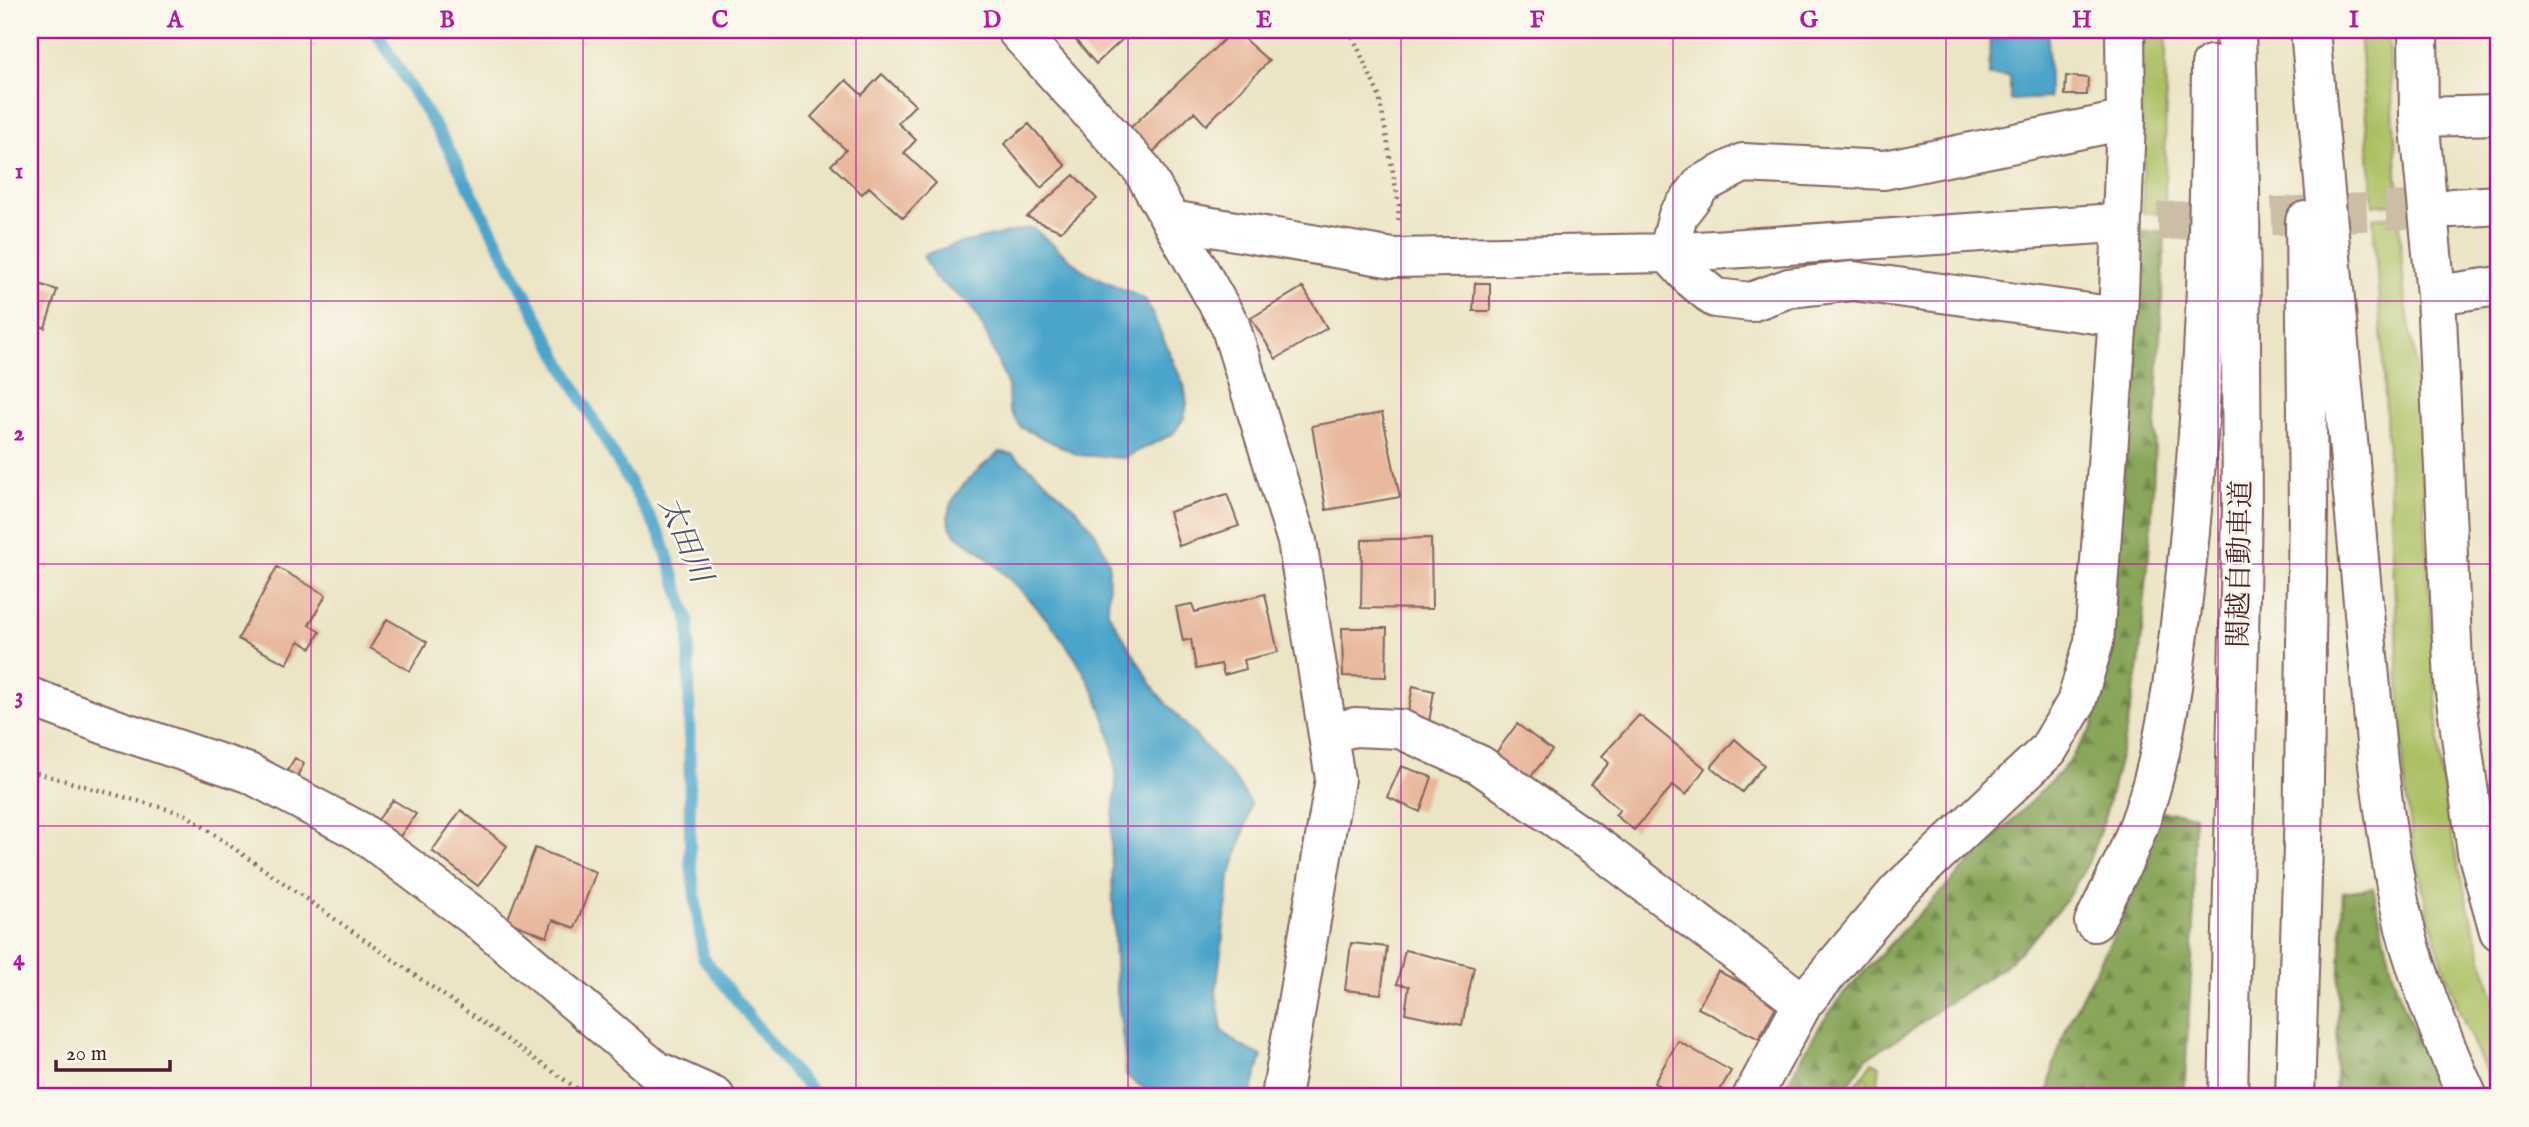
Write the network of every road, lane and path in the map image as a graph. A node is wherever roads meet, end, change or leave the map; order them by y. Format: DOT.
graph roads {
  1 [pos="1016,30"];
  2 [pos="1350,30"];
  3 [pos="2125,30"];
  4 [pos="2212,30"];
  5 [pos="2236,30"];
  6 [pos="2302,30"];
  7 [pos="2310,30"];
  8 [pos="2418,30"];
  9 [pos="2499,116"];
  10 [pos="2419,117"];
  11 [pos="2126,120"];
  12 [pos="2499,205"];
  13 [pos="2452,208"];
  14 [pos="1171,220"];
  15 [pos="2101,223"];
  16 [pos="1668,253"];
  17 [pos="1393,258"];
  18 [pos="2499,286"];
  19 [pos="2436,295"];
  20 [pos="2118,317"];
  21 [pos="30,697"];
  22 [pos="1329,733"];
  23 [pos="30,771"];
  24 [pos="2094,922"];
  25 [pos="2499,931"];
  26 [pos="1803,1003"];
  27 [pos="589,1097"];
  28 [pos="715,1097"];
  29 [pos="1281,1097"];
  30 [pos="1752,1097"];
  31 [pos="2228,1097"];
  32 [pos="2295,1097"];
  33 [pos="2468,1097"];
  1 -- 14 [label="main road"];
  2 -- 17 [label="path"];
  3 -- 11 [label="main road"];
  4 -- 24 [label="main road"];
  5 -- 31 [label="main road, 関越自動車道"];
  6 -- 32 [label="main road"];
  7 -- 33 [label="main road"];
  8 -- 10 [label="main road"];
  9 -- 10 [label="main road"];
  10 -- 19 [label="main road"];
  11 -- 16 [label="main road"];
  11 -- 20 [label="main road"];
  12 -- 13 [label="main road"];
  14 -- 17 [label="main road"];
  14 -- 22 [label="main road"];
  15 -- 16 [label="main road"];
  16 -- 17 [label="main road"];
  16 -- 20 [label="main road"];
  18 -- 19 [label="main road"];
  19 -- 25 [label="main road"];
  20 -- 26 [label="main road"];
  21 -- 28 [label="main road"];
  22 -- 26 [label="main road"];
  22 -- 29 [label="main road"];
  23 -- 27 [label="path"];
  26 -- 30 [label="main road"];
}
